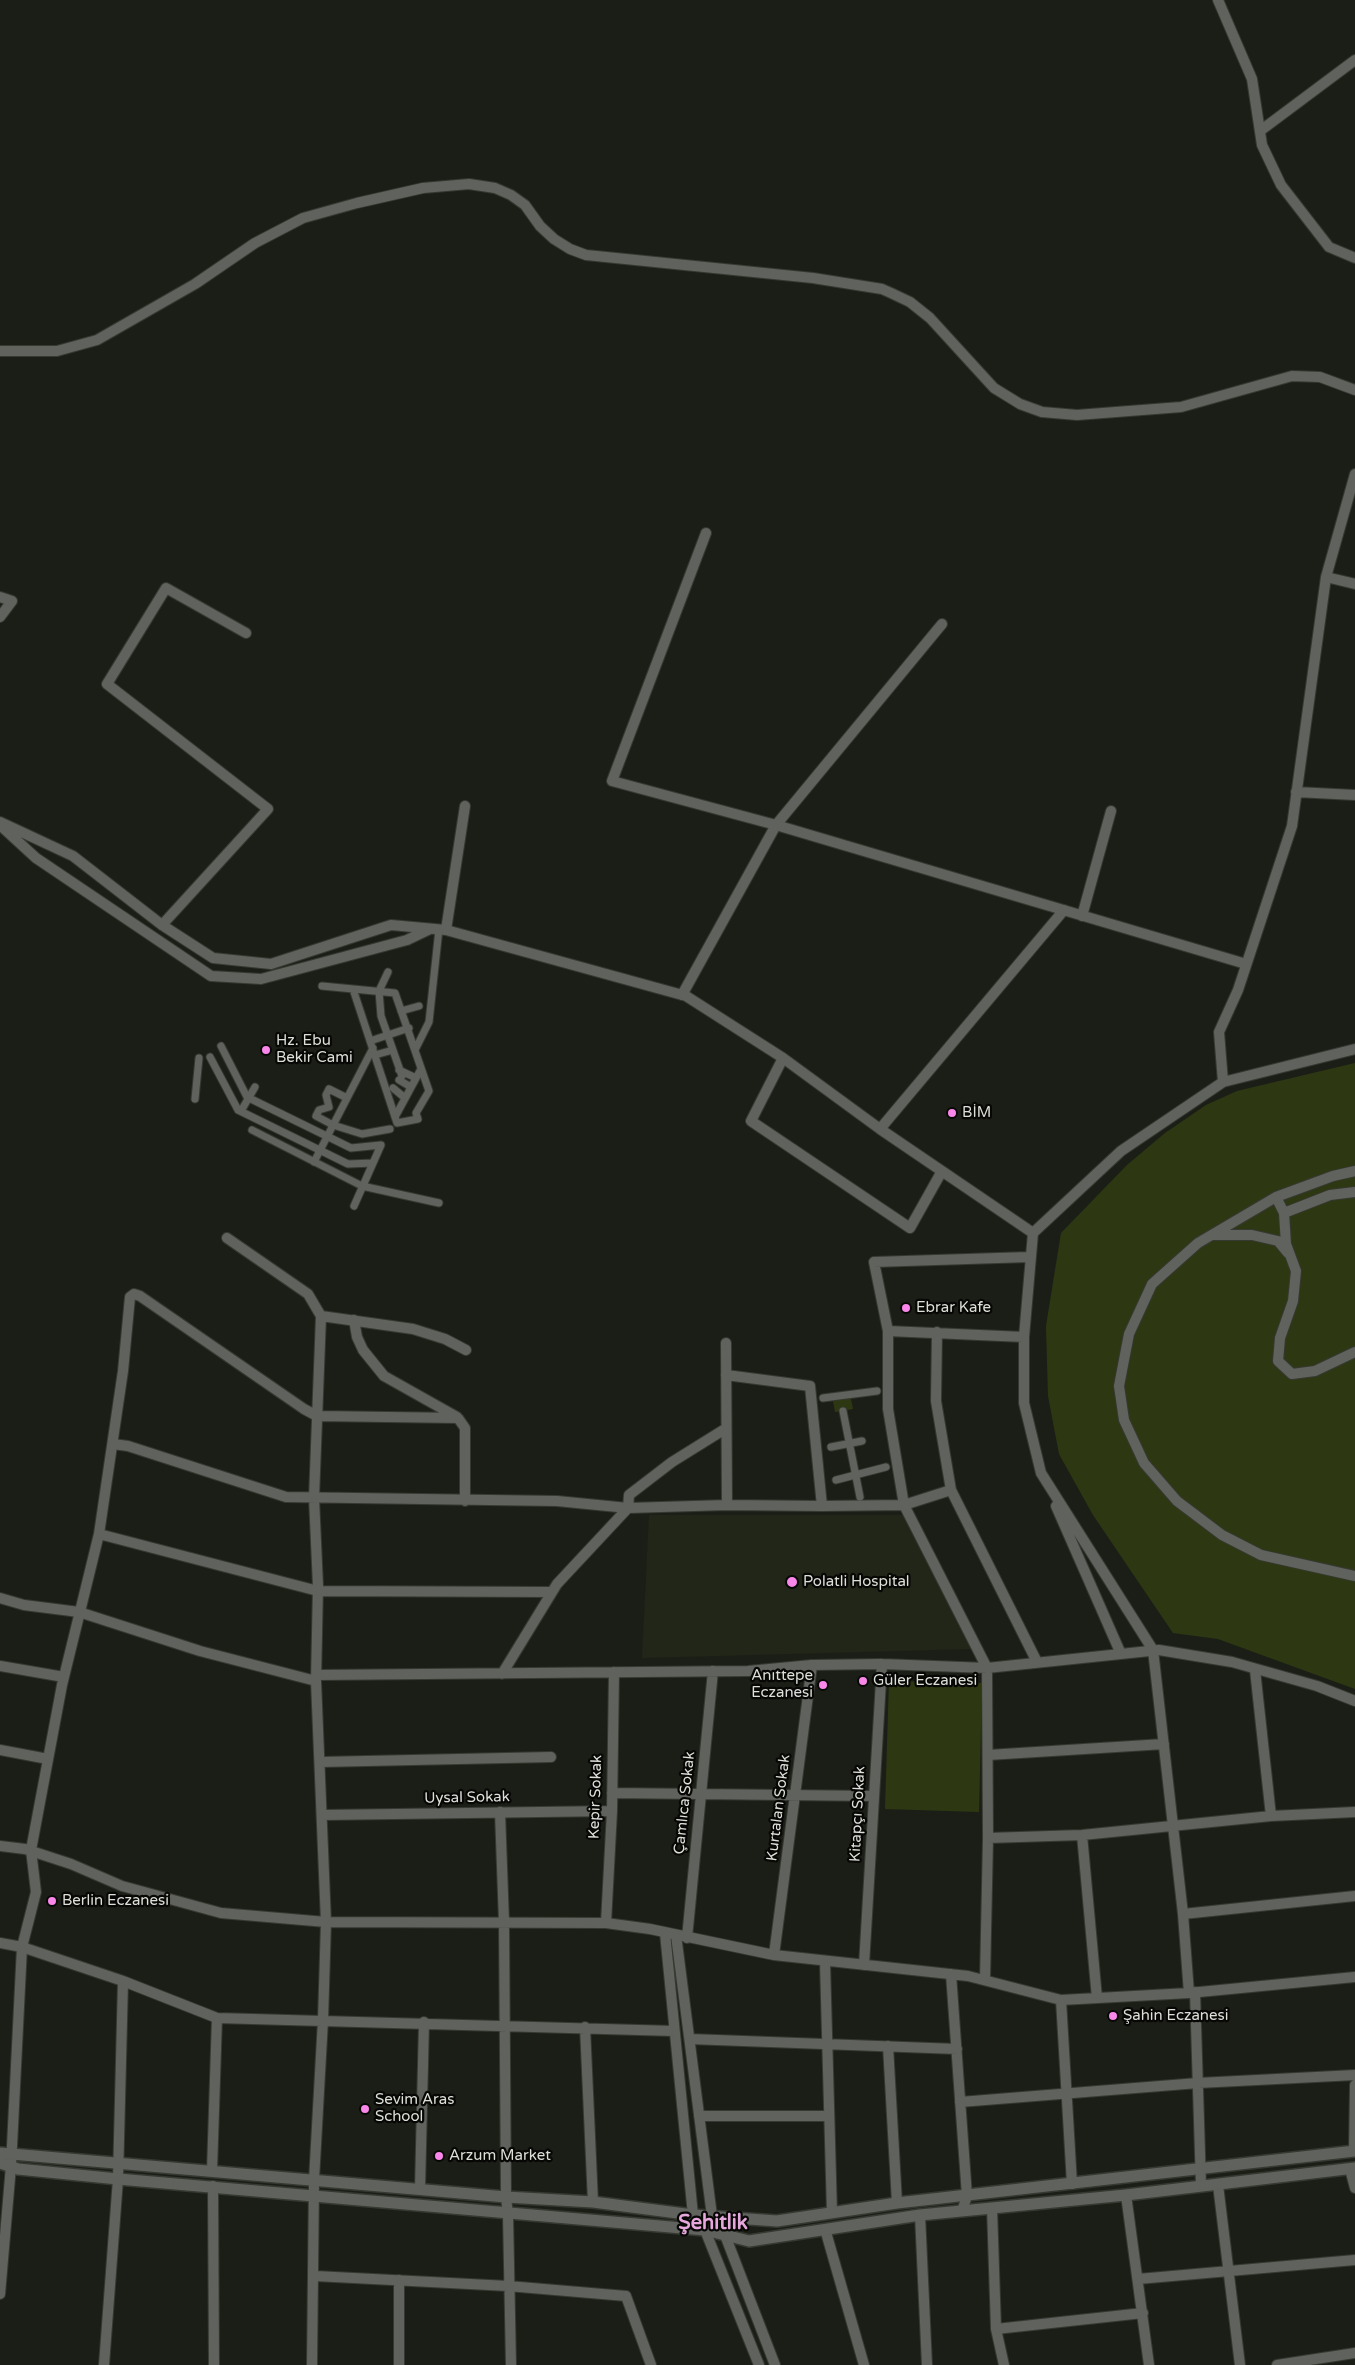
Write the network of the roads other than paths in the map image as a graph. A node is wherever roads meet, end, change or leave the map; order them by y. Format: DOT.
graph roads {
  1 [pos="1218,0"];
  2 [pos="1355,60"];
  3 [pos="1260,131"];
  4 [pos="1355,258"];
  5 [pos="0,352"];
  6 [pos="1355,390"];
  7 [pos="1355,474"];
  8 [pos="706,533"];
  9 [pos="1326,577"];
  10 [pos="1355,584"];
  11 [pos="0,597"];
  12 [pos="0,617"];
  13 [pos="942,624"];
  14 [pos="246,633"];
  15 [pos="1296,792"];
  16 [pos="1355,795"];
  17 [pos="466,806"];
  18 [pos="1111,811"];
  19 [pos="0,824"];
  20 [pos="776,825"];
  21 [pos="1064,910"];
  22 [pos="1082,916"];
  23 [pos="162,925"];
  24 [pos="438,929"];
  25 [pos="1246,964"];
  26 [pos="388,972"];
  27 [pos="322,986"];
  28 [pos="353,989"];
  29 [pos="380,991"];
  30 [pos="682,995"];
  31 [pos="419,1006"];
  32 [pos="401,1010"];
  33 [pos="408,1028"];
  34 [pos="388,1035"];
  35 [pos="370,1041"];
  36 [pos="221,1046"];
  37 [pos="1355,1049"];
  38 [pos="393,1050"];
  39 [pos="415,1050"];
  40 [pos="374,1052"];
  41 [pos="210,1056"];
  42 [pos="199,1058"];
  43 [pos="783,1058"];
  44 [pos="421,1069"];
  45 [pos="400,1076"];
  46 [pos="416,1078"];
  47 [pos="1223,1082"];
  48 [pos="255,1087"];
  49 [pos="393,1088"];
  50 [pos="411,1088"];
  51 [pos="249,1098"];
  52 [pos="347,1098"];
  53 [pos="406,1098"];
  54 [pos="195,1099"];
  55 [pos="329,1107"];
  56 [pos="241,1112"];
  57 [pos="340,1112"];
  58 [pos="395,1118"];
  59 [pos="333,1125"];
  60 [pos="390,1129"];
  61 [pos="880,1129"];
  62 [pos="252,1130"];
  63 [pos="327,1136"];
  64 [pos="320,1150"];
  65 [pos="314,1162"];
  66 [pos="373,1163"];
  67 [pos="942,1171"];
  68 [pos="1355,1171"];
  69 [pos="362,1186"];
  70 [pos="1355,1192"];
  71 [pos="1276,1197"];
  72 [pos="439,1204"];
  73 [pos="354,1206"];
  74 [pos="1284,1213"];
  75 [pos="1033,1233"];
  76 [pos="1212,1235"];
  77 [pos="227,1238"];
  78 [pos="1029,1257"];
  79 [pos="1291,1257"];
  80 [pos="321,1316"];
  81 [pos="354,1320"];
  82 [pos="888,1331"];
  83 [pos="937,1332"];
  84 [pos="1024,1337"];
  85 [pos="726,1343"];
  86 [pos="466,1350"];
  87 [pos="1353,1357"];
  88 [pos="726,1375"];
  89 [pos="877,1391"];
  90 [pos="823,1398"];
  91 [pos="843,1411"];
  92 [pos="317,1416"];
  93 [pos="458,1418"];
  94 [pos="725,1429"];
  95 [pos="862,1441"];
  96 [pos="113,1444"];
  97 [pos="850,1444"];
  98 [pos="831,1448"];
  99 [pos="886,1466"];
  100 [pos="1041,1473"];
  101 [pos="856,1475"];
  102 [pos="836,1480"];
  103 [pos="951,1490"];
  104 [pos="860,1496"];
  105 [pos="314,1498"];
  106 [pos="465,1501"];
  107 [pos="727,1505"];
  108 [pos="904,1505"];
  109 [pos="822,1506"];
  110 [pos="628,1508"];
  111 [pos="99,1534"];
  112 [pos="1355,1576"];
  113 [pos="318,1591"];
  114 [pos="552,1592"];
  115 [pos="0,1598"];
  116 [pos="79,1612"];
  117 [pos="1153,1650"];
  118 [pos="1121,1654"];
  119 [pos="1037,1662"];
  120 [pos="882,1664"];
  121 [pos="0,1666"];
  122 [pos="812,1666"];
  123 [pos="987,1668"];
  124 [pos="1255,1670"];
  125 [pos="713,1671"];
  126 [pos="614,1672"];
  127 [pos="502,1674"];
  128 [pos="64,1677"];
  129 [pos="316,1678"];
  130 [pos="1355,1701"];
  131 [pos="1164,1744"];
  132 [pos="0,1750"];
  133 [pos="988,1756"];
  134 [pos="551,1757"];
  135 [pos="48,1758"];
  136 [pos="320,1762"];
  137 [pos="612,1793"];
  138 [pos="701,1794"];
  139 [pos="796,1796"];
  140 [pos="874,1796"];
  141 [pos="612,1810"];
  142 [pos="500,1812"];
  143 [pos="1355,1812"];
  144 [pos="322,1815"];
  145 [pos="1271,1816"];
  146 [pos="1173,1827"];
  147 [pos="1082,1835"];
  148 [pos="988,1838"];
  149 [pos="0,1846"];
  150 [pos="31,1850"];
  151 [pos="1355,1896"];
  152 [pos="1183,1914"];
  153 [pos="326,1922"];
  154 [pos="504,1922"];
  155 [pos="606,1923"];
  156 [pos="664,1933"];
  157 [pos="676,1935"];
  158 [pos="687,1938"];
  159 [pos="0,1943"];
  160 [pos="22,1947"];
  161 [pos="774,1955"];
  162 [pos="826,1962"];
  163 [pos="864,1965"];
  164 [pos="951,1974"];
  165 [pos="1355,1977"];
  166 [pos="985,1980"];
  167 [pos="123,1981"];
  168 [pos="1192,1993"];
  169 [pos="1097,1998"];
  170 [pos="1061,2000"];
  171 [pos="217,2018"];
  172 [pos="323,2020"];
  173 [pos="424,2022"];
  174 [pos="506,2025"];
  175 [pos="585,2027"];
  176 [pos="674,2031"];
  177 [pos="690,2039"];
  178 [pos="827,2045"];
  179 [pos="888,2046"];
  180 [pos="958,2049"];
  181 [pos="1355,2075"];
  182 [pos="1198,2083"];
  183 [pos="1355,2085"];
  184 [pos="1067,2094"];
  185 [pos="960,2102"];
  186 [pos="700,2116"];
  187 [pos="828,2116"];
  188 [pos="1354,2151"];
  189 [pos="6,2153"];
  190 [pos="117,2164"];
  191 [pos="6,2165"];
  192 [pos="1353,2168"];
  193 [pos="1199,2170"];
  194 [pos="212,2171"];
  195 [pos="118,2179"];
  196 [pos="314,2180"];
  197 [pos="1072,2184"];
  198 [pos="1218,2185"];
  199 [pos="214,2186"];
  200 [pos="1201,2186"];
  201 [pos="420,2188"];
  202 [pos="1355,2188"];
  203 [pos="1126,2195"];
  204 [pos="314,2196"];
  205 [pos="967,2196"];
  206 [pos="506,2197"];
  207 [pos="593,2202"];
  208 [pos="897,2203"];
  209 [pos="992,2208"];
  210 [pos="962,2211"];
  211 [pos="832,2213"];
  212 [pos="508,2215"];
  213 [pos="693,2215"];
  214 [pos="920,2215"];
  215 [pos="712,2216"];
  216 [pos="705,2230"];
  217 [pos="825,2230"];
  218 [pos="725,2235"];
  219 [pos="2,2243"];
  220 [pos="1355,2260"];
  221 [pos="1229,2270"];
  222 [pos="315,2276"];
  223 [pos="1138,2279"];
  224 [pos="399,2280"];
  225 [pos="508,2286"];
  226 [pos="0,2294"];
  227 [pos="1142,2313"];
  228 [pos="996,2329"];
  229 [pos="1355,2353"];
  230 [pos="104,2365"];
  231 [pos="214,2365"];
  232 [pos="312,2365"];
  233 [pos="399,2365"];
  234 [pos="511,2365"];
  235 [pos="651,2365"];
  236 [pos="759,2365"];
  237 [pos="776,2365"];
  238 [pos="864,2365"];
  239 [pos="927,2365"];
  240 [pos="1004,2365"];
  241 [pos="1149,2365"];
  242 [pos="1240,2365"];
  243 [pos="1277,2365"];
  1 -- 3 [label="street"];
  2 -- 3 [label="street"];
  3 -- 4 [label="street"];
  5 -- 6 [label="street"];
  7 -- 9 [label="street"];
  8 -- 20 [label="street"];
  9 -- 10 [label="street"];
  9 -- 15 [label="street"];
  11 -- 12 [label="street"];
  13 -- 20 [label="street"];
  14 -- 23 [label="street"];
  15 -- 16 [label="street"];
  15 -- 25 [label="street"];
  17 -- 24 [label="street"];
  18 -- 22 [label="street"];
  19 -- 23 [label="street"];
  19 -- 24 [label="street"];
  20 -- 21 [label="street"];
  20 -- 30 [label="street"];
  21 -- 22 [label="street"];
  21 -- 61 [label="street"];
  22 -- 25 [label="street"];
  23 -- 24 [label="street"];
  24 -- 30 [label="street"];
  24 -- 39 [label="street"];
  25 -- 47 [label="street"];
  26 -- 29 [label="street"];
  27 -- 28 [label="street"];
  28 -- 29 [label="street"];
  28 -- 35 [label="street"];
  29 -- 32 [label="street"];
  29 -- 34 [label="street"];
  30 -- 43 [label="street"];
  31 -- 32 [label="street"];
  32 -- 33 [label="street"];
  33 -- 34 [label="street"];
  33 -- 39 [label="street"];
  34 -- 35 [label="street"];
  34 -- 38 [label="street"];
  35 -- 40 [label="street"];
  36 -- 51 [label="street"];
  37 -- 47 [label="street"];
  38 -- 40 [label="street"];
  38 -- 45 [label="street"];
  39 -- 44 [label="street"];
  40 -- 52 [label="street"];
  40 -- 58 [label="street"];
  41 -- 56 [label="street"];
  42 -- 54 [label="street"];
  43 -- 61 [label="street"];
  43 -- 67 [label="street"];
  44 -- 46 [label="street"];
  44 -- 58 [label="street"];
  45 -- 46 [label="street"];
  45 -- 50 [label="street"];
  46 -- 50 [label="street"];
  47 -- 75 [label="street"];
  48 -- 51 [label="street"];
  49 -- 53 [label="street"];
  50 -- 53 [label="street"];
  51 -- 56 [label="street"];
  51 -- 63 [label="street"];
  52 -- 55 [label="street"];
  52 -- 57 [label="street"];
  53 -- 58 [label="street"];
  55 -- 57 [label="street"];
  55 -- 59 [label="street"];
  56 -- 64 [label="street"];
  57 -- 59 [label="street"];
  59 -- 60 [label="street"];
  59 -- 63 [label="street"];
  61 -- 67 [label="street"];
  62 -- 65 [label="street"];
  63 -- 64 [label="street"];
  63 -- 66 [label="street"];
  64 -- 65 [label="street"];
  64 -- 66 [label="street"];
  65 -- 69 [label="street"];
  66 -- 69 [label="street"];
  67 -- 75 [label="street"];
  68 -- 71 [label="street"];
  69 -- 72 [label="street"];
  69 -- 73 [label="street"];
  70 -- 74 [label="street"];
  71 -- 74 [label="street"];
  71 -- 76 [label="street"];
  74 -- 79 [label="street"];
  75 -- 78 [label="street"];
  76 -- 79 [label="street"];
  76 -- 112 [label="street"];
  77 -- 80 [label="street"];
  78 -- 82 [label="street"];
  78 -- 84 [label="street"];
  79 -- 87 [label="street"];
  80 -- 81 [label="street"];
  80 -- 92 [label="street"];
  81 -- 86 [label="street"];
  81 -- 93 [label="street"];
  82 -- 83 [label="street"];
  82 -- 108 [label="street"];
  83 -- 84 [label="street"];
  83 -- 103 [label="street"];
  84 -- 100 [label="street"];
  85 -- 88 [label="street"];
  88 -- 94 [label="street"];
  88 -- 109 [label="street"];
  89 -- 90 [label="street"];
  91 -- 97 [label="street"];
  92 -- 93 [label="street"];
  92 -- 96 [label="street"];
  92 -- 105 [label="street"];
  93 -- 106 [label="street"];
  94 -- 107 [label="street"];
  94 -- 110 [label="street"];
  95 -- 97 [label="street"];
  96 -- 105 [label="street"];
  96 -- 111 [label="street"];
  97 -- 98 [label="street"];
  97 -- 101 [label="street"];
  99 -- 101 [label="street"];
  100 -- 117 [label="street"];
  100 -- 118 [label="street"];
  101 -- 102 [label="street"];
  101 -- 104 [label="street"];
  103 -- 108 [label="street"];
  103 -- 119 [label="street"];
  105 -- 106 [label="street"];
  105 -- 113 [label="street"];
  106 -- 110 [label="street"];
  107 -- 109 [label="street"];
  107 -- 110 [label="street"];
  108 -- 109 [label="street"];
  108 -- 123 [label="street"];
  110 -- 114 [label="street"];
  111 -- 113 [label="street"];
  111 -- 116 [label="street"];
  113 -- 114 [label="street"];
  113 -- 129 [label="street"];
  114 -- 127 [label="street"];
  115 -- 116 [label="street"];
  116 -- 128 [label="street"];
  116 -- 129 [label="street"];
  117 -- 118 [label="street"];
  117 -- 124 [label="street"];
  117 -- 131 [label="street"];
  118 -- 119 [label="street"];
  119 -- 123 [label="street"];
  120 -- 122 [label="street"];
  120 -- 123 [label="street"];
  120 -- 140 [label="street, Kitapçı Sokak"];
  121 -- 128 [label="street"];
  122 -- 125 [label="street"];
  122 -- 139 [label="street, Kurtalan Sokak"];
  123 -- 133 [label="street"];
  124 -- 130 [label="street"];
  124 -- 145 [label="street"];
  125 -- 126 [label="street"];
  125 -- 138 [label="street, Çamlıca Sokak"];
  126 -- 127 [label="street"];
  126 -- 137 [label="street, Kepir Sokak"];
  127 -- 129 [label="street"];
  128 -- 135 [label="street"];
  129 -- 136 [label="street"];
  131 -- 133 [label="street"];
  131 -- 146 [label="street"];
  132 -- 135 [label="street"];
  133 -- 148 [label="street"];
  134 -- 136 [label="street"];
  135 -- 150 [label="street"];
  136 -- 144 [label="street"];
  137 -- 138 [label="street"];
  137 -- 141 [label="street, Kepir Sokak"];
  138 -- 139 [label="street"];
  138 -- 158 [label="street, Çamlıca Sokak"];
  139 -- 140 [label="street"];
  139 -- 161 [label="street, Kurtalan Sokak"];
  140 -- 163 [label="street, Kitapçı Sokak"];
  141 -- 142 [label="street, Uysal Sokak"];
  141 -- 155 [label="street, Kepir Sokak"];
  142 -- 144 [label="street, Uysal Sokak"];
  142 -- 154 [label="street"];
  143 -- 145 [label="street"];
  144 -- 153 [label="street"];
  145 -- 146 [label="street"];
  146 -- 147 [label="street"];
  146 -- 152 [label="street"];
  147 -- 148 [label="street"];
  147 -- 169 [label="street"];
  148 -- 166 [label="street"];
  149 -- 150 [label="street"];
  150 -- 153 [label="street"];
  150 -- 160 [label="street"];
  151 -- 152 [label="street"];
  152 -- 168 [label="street"];
  153 -- 154 [label="street"];
  153 -- 172 [label="street"];
  154 -- 155 [label="street"];
  154 -- 174 [label="street"];
  155 -- 156 [label="street"];
  156 -- 157 [label="street"];
  156 -- 176 [label="street"];
  157 -- 158 [label="street"];
  157 -- 177 [label="street"];
  158 -- 161 [label="street"];
  159 -- 160 [label="street"];
  160 -- 167 [label="street"];
  160 -- 189 [label="street"];
  161 -- 162 [label="street"];
  162 -- 163 [label="street"];
  162 -- 178 [label="street"];
  163 -- 164 [label="street"];
  164 -- 166 [label="street"];
  164 -- 180 [label="street"];
  165 -- 168 [label="street"];
  166 -- 170 [label="street"];
  167 -- 171 [label="street"];
  167 -- 190 [label="street"];
  168 -- 169 [label="street"];
  168 -- 182 [label="street"];
  169 -- 170 [label="street"];
  170 -- 184 [label="street"];
  171 -- 172 [label="street"];
  171 -- 194 [label="street"];
  172 -- 173 [label="street"];
  172 -- 196 [label="street"];
  173 -- 174 [label="street"];
  173 -- 201 [label="street"];
  174 -- 175 [label="street"];
  174 -- 206 [label="street"];
  175 -- 176 [label="street"];
  175 -- 207 [label="street"];
  176 -- 213 [label="street"];
  177 -- 178 [label="street"];
  177 -- 186 [label="street"];
  178 -- 179 [label="street"];
  178 -- 187 [label="street"];
  179 -- 180 [label="street"];
  179 -- 208 [label="street"];
  180 -- 185 [label="street"];
  181 -- 182 [label="street"];
  182 -- 184 [label="street"];
  182 -- 193 [label="street"];
  183 -- 188 [label="street"];
  184 -- 185 [label="street"];
  184 -- 197 [label="street"];
  185 -- 205 [label="street"];
  186 -- 187 [label="street"];
  186 -- 215 [label="street"];
  187 -- 211 [label="street"];
  188 -- 193 [label="street"];
  189 -- 190 [label="street"];
  189 -- 191 [label="street"];
  190 -- 194 [label="street"];
  190 -- 195 [label="street"];
  191 -- 195 [label="street"];
  191 -- 219 [label="street"];
  192 -- 198 [label="street"];
  192 -- 202 [label="street"];
  193 -- 197 [label="street"];
  193 -- 200 [label="street"];
  194 -- 196 [label="street"];
  195 -- 199 [label="street"];
  195 -- 230 [label="street"];
  196 -- 201 [label="street"];
  196 -- 204 [label="street"];
  197 -- 205 [label="street"];
  198 -- 200 [label="street"];
  198 -- 221 [label="street"];
  199 -- 204 [label="street"];
  199 -- 231 [label="street"];
  200 -- 203 [label="street"];
  201 -- 206 [label="street"];
  203 -- 209 [label="street"];
  203 -- 223 [label="street"];
  204 -- 212 [label="street"];
  204 -- 222 [label="street"];
  205 -- 208 [label="street"];
  205 -- 210 [label="street"];
  206 -- 207 [label="street"];
  206 -- 212 [label="street"];
  207 -- 213 [label="street"];
  208 -- 211 [label="street"];
  209 -- 210 [label="street"];
  209 -- 228 [label="street"];
  210 -- 214 [label="street"];
  211 -- 215 [label="street"];
  212 -- 216 [label="street"];
  212 -- 225 [label="street"];
  213 -- 215 [label="street"];
  213 -- 216 [label="street"];
  214 -- 217 [label="street"];
  214 -- 239 [label="street"];
  215 -- 218 [label="street"];
  216 -- 218 [label="street"];
  216 -- 236 [label="street"];
  217 -- 218 [label="street"];
  217 -- 238 [label="street"];
  218 -- 237 [label="street"];
  219 -- 226 [label="street"];
  220 -- 221 [label="street"];
  221 -- 223 [label="street"];
  221 -- 242 [label="street"];
  222 -- 224 [label="street"];
  222 -- 232 [label="street"];
  223 -- 227 [label="street"];
  224 -- 225 [label="street"];
  224 -- 233 [label="street"];
  225 -- 234 [label="street"];
  225 -- 235 [label="street"];
  227 -- 228 [label="street"];
  227 -- 241 [label="street"];
  228 -- 240 [label="street"];
  229 -- 243 [label="street"];
}
